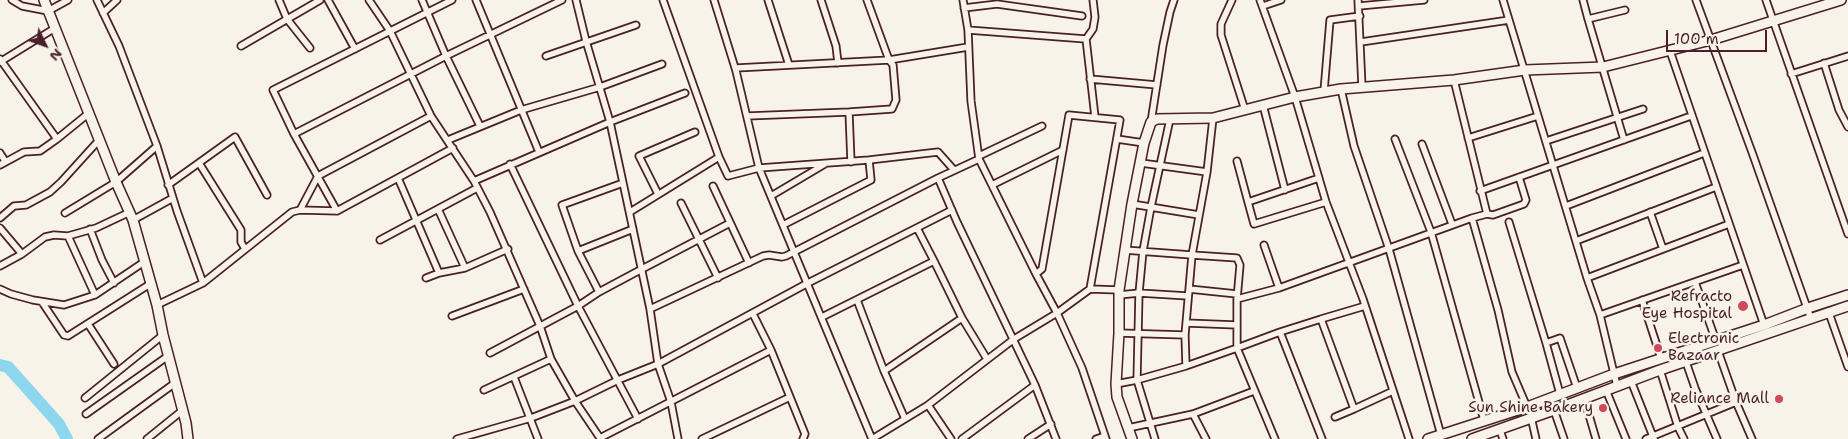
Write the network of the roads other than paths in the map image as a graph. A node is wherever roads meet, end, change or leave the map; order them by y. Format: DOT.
graph roads {
  1 [pos="12,0"];
  2 [pos="44,0"];
  3 [pos="68,0"];
  4 [pos="97,0"];
  5 [pos="117,0"];
  6 [pos="279,0"];
  7 [pos="320,0"];
  8 [pos="328,0"];
  9 [pos="369,0"];
  10 [pos="422,0"];
  11 [pos="452,0"];
  12 [pos="476,0"];
  13 [pos="562,0"];
  14 [pos="576,0"];
  15 [pos="663,0"];
  16 [pos="714,0"];
  17 [pos="768,0"];
  18 [pos="821,0"];
  19 [pos="867,0"];
  20 [pos="963,0"];
  21 [pos="1093,0"];
  22 [pos="1174,0"];
  23 [pos="1232,0"];
  24 [pos="1281,0"];
  25 [pos="1424,0"];
  26 [pos="1503,0"];
  27 [pos="1583,0"];
  28 [pos="1696,0"];
  29 [pos="1766,0"];
  30 [pos="1835,1"];
  31 [pos="997,2"];
  32 [pos="1261,3"];
  33 [pos="1359,3"];
  34 [pos="964,8"];
  35 [pos="1625,10"];
  36 [pos="48,11"];
  37 [pos="428,12"];
  38 [pos="103,13"];
  39 [pos="1082,16"];
  40 [pos="1360,16"];
  41 [pos="288,18"];
  42 [pos="1588,19"];
  43 [pos="1509,20"];
  44 [pos="1774,22"];
  45 [pos="636,24"];
  46 [pos="55,28"];
  47 [pos="968,30"];
  48 [pos="390,31"];
  49 [pos="490,35"];
  50 [pos="1086,39"];
  51 [pos="1711,40"];
  52 [pos="586,41"];
  53 [pos="1361,42"];
  54 [pos="241,46"];
  55 [pos="968,47"];
  56 [pos="310,48"];
  57 [pos="355,49"];
  58 [pos="1670,51"];
  59 [pos="446,56"];
  60 [pos="546,56"];
  61 [pos="1848,56"];
  62 [pos="889,60"];
  63 [pos="0,61"];
  64 [pos="838,63"];
  65 [pos="662,64"];
  66 [pos="1824,64"];
  67 [pos="789,65"];
  68 [pos="1604,67"];
  69 [pos="736,68"];
  70 [pos="1524,70"];
  71 [pos="411,74"];
  72 [pos="1791,74"];
  73 [pos="1090,79"];
  74 [pos="1454,80"];
  75 [pos="1157,85"];
  76 [pos="600,87"];
  77 [pos="1362,87"];
  78 [pos="1341,88"];
  79 [pos="1324,91"];
  80 [pos="684,93"];
  81 [pos="1294,97"];
  82 [pos="1263,105"];
  83 [pos="1643,108"];
  84 [pos="521,110"];
  85 [pos="1245,110"];
  86 [pos="849,112"];
  87 [pos="90,113"];
  88 [pos="431,116"];
  89 [pos="747,116"];
  90 [pos="1538,116"];
  91 [pos="1691,116"];
  92 [pos="1095,117"];
  93 [pos="1213,118"];
  94 [pos="1618,118"];
  95 [pos="1170,119"];
  96 [pos="610,122"];
  97 [pos="1151,122"];
  98 [pos="480,126"];
  99 [pos="1042,126"];
  100 [pos="1848,127"];
  101 [pos="695,132"];
  102 [pos="294,134"];
  103 [pos="1468,138"];
  104 [pos="57,139"];
  105 [pos="100,139"];
  106 [pos="1117,139"];
  107 [pos="1396,139"];
  108 [pos="448,140"];
  109 [pos="1624,140"];
  110 [pos="1546,141"];
  111 [pos="1144,143"];
  112 [pos="1422,144"];
  113 [pos="157,146"];
  114 [pos="453,148"];
  115 [pos="1063,150"];
  116 [pos="539,152"];
  117 [pos="0,153"];
  118 [pos="1704,153"];
  119 [pos="719,157"];
  120 [pos="979,157"];
  121 [pos="868,160"];
  122 [pos="1237,160"];
  123 [pos="851,162"];
  124 [pos="1141,162"];
  125 [pos="3,163"];
  126 [pos="827,163"];
  127 [pos="199,164"];
  128 [pos="510,164"];
  129 [pos="1160,165"];
  130 [pos="1554,166"];
  131 [pos="759,168"];
  132 [pos="954,170"];
  133 [pos="1207,172"];
  134 [pos="318,176"];
  135 [pos="398,178"];
  136 [pos="938,178"];
  137 [pos="1319,178"];
  138 [pos="1518,178"];
  139 [pos="474,181"];
  140 [pos="116,182"];
  141 [pos="623,183"];
  142 [pos="168,185"];
  143 [pos="992,185"];
  144 [pos="713,186"];
  145 [pos="477,188"];
  146 [pos="1716,188"];
  147 [pos="1284,190"];
  148 [pos="1480,191"];
  149 [pos="658,194"];
  150 [pos="268,195"];
  151 [pos="771,196"];
  152 [pos="173,198"];
  153 [pos="1248,202"];
  154 [pos="1326,202"];
  155 [pos="681,204"];
  156 [pos="1132,204"];
  157 [pos="1566,206"];
  158 [pos="1151,207"];
  159 [pos="438,209"];
  160 [pos="300,210"];
  161 [pos="952,210"];
  162 [pos="337,211"];
  163 [pos="630,212"];
  164 [pos="1650,212"];
  165 [pos="65,213"];
  166 [pos="1487,214"];
  167 [pos="1199,215"];
  168 [pos="131,216"];
  169 [pos="0,218"];
  170 [pos="1472,218"];
  171 [pos="417,220"];
  172 [pos="1509,222"];
  173 [pos="730,223"];
  174 [pos="1452,224"];
  175 [pos="1729,224"];
  176 [pos="783,225"];
  177 [pos="0,228"];
  178 [pos="917,228"];
  179 [pos="90,229"];
  180 [pos="633,229"];
  181 [pos="1431,232"];
  182 [pos="1848,234"];
  183 [pos="68,236"];
  184 [pos="699,238"];
  185 [pos="380,240"];
  186 [pos="1576,241"];
  187 [pos="1264,245"];
  188 [pos="1389,248"];
  189 [pos="1663,248"];
  190 [pos="245,249"];
  191 [pos="508,249"];
  192 [pos="1124,250"];
  193 [pos="578,251"];
  194 [pos="1143,251"];
  195 [pos="795,252"];
  196 [pos="22,254"];
  197 [pos="1192,255"];
  198 [pos="144,262"];
  199 [pos="934,262"];
  200 [pos="749,263"];
  201 [pos="1349,263"];
  202 [pos="1743,265"];
  203 [pos="0,266"];
  204 [pos="465,268"];
  205 [pos="642,269"];
  206 [pos="439,273"];
  207 [pos="1036,274"];
  208 [pos="426,278"];
  209 [pos="718,278"];
  210 [pos="1587,278"];
  211 [pos="1695,282"];
  212 [pos="114,283"];
  213 [pos="204,283"];
  214 [pos="808,283"];
  215 [pos="150,284"];
  216 [pos="1090,288"];
  217 [pos="1279,288"];
  218 [pos="0,289"];
  219 [pos="1189,289"];
  220 [pos="524,290"];
  221 [pos="599,292"];
  222 [pos="1119,292"];
  223 [pos="1139,293"];
  224 [pos="1848,295"];
  225 [pos="95,296"];
  226 [pos="1188,296"];
  227 [pos="1237,297"];
  228 [pos="857,300"];
  229 [pos="1642,300"];
  230 [pos="42,302"];
  231 [pos="157,305"];
  232 [pos="578,306"];
  233 [pos="1365,306"];
  234 [pos="1848,306"];
  235 [pos="1808,308"];
  236 [pos="650,309"];
  237 [pos="1057,313"];
  238 [pos="1829,313"];
  239 [pos="753,314"];
  240 [pos="1600,315"];
  241 [pos="452,316"];
  242 [pos="822,317"];
  243 [pos="962,318"];
  244 [pos="1321,319"];
  245 [pos="1811,319"];
  246 [pos="1186,323"];
  247 [pos="88,324"];
  248 [pos="1237,325"];
  249 [pos="1764,325"];
  250 [pos="540,326"];
  251 [pos="1280,332"];
  252 [pos="1119,333"];
  253 [pos="1137,334"];
  254 [pos="163,335"];
  255 [pos="1185,335"];
  256 [pos="1014,339"];
  257 [pos="1716,341"];
  258 [pos="1546,343"];
  259 [pos="1237,348"];
  260 [pos="771,350"];
  261 [pos="1718,351"];
  262 [pos="490,353"];
  263 [pos="168,356"];
  264 [pos="1661,358"];
  265 [pos="551,359"];
  266 [pos="987,359"];
  267 [pos="1686,362"];
  268 [pos="114,364"];
  269 [pos="658,364"];
  270 [pos="1186,366"];
  271 [pos="1848,367"];
  272 [pos="1660,370"];
  273 [pos="884,371"];
  274 [pos="1614,374"];
  275 [pos="514,377"];
  276 [pos="618,380"];
  277 [pos="1136,380"];
  278 [pos="1631,380"];
  279 [pos="175,383"];
  280 [pos="1116,384"];
  281 [pos="1035,385"];
  282 [pos="1617,386"];
  283 [pos="1577,388"];
  284 [pos="484,390"];
  285 [pos="1606,390"];
  286 [pos="1254,392"];
  287 [pos="1393,392"];
  288 [pos="1560,394"];
  289 [pos="790,397"];
  290 [pos="85,398"];
  291 [pos="1584,398"];
  292 [pos="575,401"];
  293 [pos="671,402"];
  294 [pos="1736,402"];
  295 [pos="928,405"];
  296 [pos="1527,407"];
  297 [pos="1354,409"];
  298 [pos="183,410"];
  299 [pos="1554,410"];
  300 [pos="86,414"];
  301 [pos="1193,414"];
  302 [pos="1706,414"];
  303 [pos="1531,417"];
  304 [pos="531,418"];
  305 [pos="1335,418"];
  306 [pos="638,419"];
  307 [pos="905,419"];
  308 [pos="1484,420"];
  309 [pos="1051,424"];
  310 [pos="1150,424"];
  311 [pos="1678,427"];
  312 [pos="1128,428"];
  313 [pos="1441,434"];
  314 [pos="1501,434"];
  315 [pos="1106,438"];
  316 [pos="1651,438"];
  317 [pos="98,439"];
  318 [pos="146,439"];
  319 [pos="188,439"];
  320 [pos="457,439"];
  321 [pos="538,439"];
  322 [pos="599,439"];
  323 [pos="678,439"];
  324 [pos="702,439"];
  325 [pos="803,439"];
  326 [pos="952,439"];
  327 [pos="962,439"];
  328 [pos="1028,439"];
  329 [pos="1056,439"];
  330 [pos="1096,439"];
  331 [pos="1132,439"];
  332 [pos="1156,439"];
  333 [pos="1206,439"];
  334 [pos="1275,439"];
  335 [pos="1322,439"];
  336 [pos="1409,439"];
  337 [pos="1428,439"];
  338 [pos="1473,439"];
  339 [pos="1536,439"];
  340 [pos="1564,439"];
  341 [pos="1596,439"];
  342 [pos="1626,439"];
  343 [pos="1684,439"];
  344 [pos="1717,439"];
  345 [pos="1752,439"];
  1 -- 36 [label="street"];
  2 -- 36 [label="street"];
  3 -- 36 [label="street"];
  4 -- 38 [label="street"];
  5 -- 38 [label="street"];
  6 -- 41 [label="street"];
  7 -- 41 [label="street"];
  8 -- 57 [label="street"];
  9 -- 48 [label="street"];
  10 -- 37 [label="street"];
  11 -- 37 [label="street"];
  12 -- 49 [label="street"];
  13 -- 49 [label="street"];
  14 -- 52 [label="street"];
  15 -- 119 [label="street"];
  16 -- 69 [label="street"];
  17 -- 67 [label="street"];
  18 -- 64 [label="street"];
  19 -- 62 [label="street"];
  20 -- 34 [label="street"];
  21 -- 50 [label="street"];
  22 -- 75 [label="street"];
  23 -- 85 [label="street"];
  24 -- 32 [label="street"];
  25 -- 33 [label="street"];
  26 -- 43 [label="street"];
  27 -- 42 [label="street"];
  28 -- 51 [label="street"];
  29 -- 44 [label="street"];
  30 -- 44 [label="street"];
  31 -- 34 [label="street"];
  31 -- 39 [label="street"];
  32 -- 81 [label="street"];
  33 -- 40 [label="street"];
  34 -- 47 [label="street"];
  35 -- 42 [label="street"];
  36 -- 46 [label="street"];
  37 -- 48 [label="street"];
  37 -- 59 [label="street"];
  38 -- 113 [label="street"];
  40 -- 53 [label="street"];
  40 -- 79 [label="street"];
  41 -- 54 [label="street"];
  41 -- 56 [label="street"];
  42 -- 68 [label="street"];
  43 -- 53 [label="street"];
  43 -- 70 [label="street"];
  44 -- 51 [label="street"];
  44 -- 72 [label="street"];
  45 -- 52 [label="street"];
  46 -- 63 [label="street"];
  46 -- 87 [label="street"];
  47 -- 50 [label="street"];
  47 -- 55 [label="street"];
  48 -- 57 [label="street"];
  48 -- 71 [label="street"];
  49 -- 59 [label="street"];
  49 -- 84 [label="street"];
  50 -- 73 [label="street"];
  51 -- 58 [label="street"];
  51 -- 235 [label="street"];
  52 -- 60 [label="street"];
  52 -- 76 [label="street"];
  53 -- 77 [label="street"];
  55 -- 62 [label="street"];
  55 -- 120 [label="street"];
  57 -- 102 [label="street"];
  58 -- 68 [label="street"];
  58 -- 91 [label="street"];
  59 -- 71 [label="street"];
  59 -- 98 [label="street"];
  61 -- 66 [label="street"];
  62 -- 64 [label="street"];
  62 -- 86 [label="street"];
  63 -- 104 [label="street"];
  64 -- 67 [label="street"];
  65 -- 76 [label="street"];
  66 -- 72 [label="street"];
  66 -- 100 [label="street"];
  67 -- 69 [label="street"];
  68 -- 70 [label="street"];
  68 -- 94 [label="street"];
  69 -- 89 [label="street"];
  70 -- 74 [label="street"];
  70 -- 90 [label="street"];
  71 -- 88 [label="street"];
  71 -- 102 [label="street"];
  72 -- 182 [label="street"];
  73 -- 75 [label="street"];
  73 -- 92 [label="street"];
  74 -- 77 [label="street"];
  74 -- 103 [label="street"];
  75 -- 97 [label="street"];
  76 -- 84 [label="street"];
  76 -- 96 [label="street"];
  77 -- 78 [label="street"];
  78 -- 79 [label="street"];
  78 -- 188 [label="street"];
  79 -- 81 [label="street"];
  80 -- 96 [label="street"];
  81 -- 82 [label="street"];
  81 -- 137 [label="street"];
  82 -- 85 [label="street"];
  82 -- 147 [label="street"];
  83 -- 94 [label="street"];
  84 -- 98 [label="street"];
  84 -- 116 [label="street"];
  85 -- 93 [label="street"];
  86 -- 89 [label="street"];
  86 -- 123 [label="street"];
  87 -- 104 [label="street"];
  87 -- 105 [label="street"];
  88 -- 108 [label="street"];
  88 -- 134 [label="street"];
  89 -- 131 [label="street"];
  90 -- 103 [label="street"];
  90 -- 110 [label="street"];
  91 -- 109 [label="street"];
  91 -- 118 [label="street"];
  92 -- 106 [label="street"];
  92 -- 115 [label="street"];
  93 -- 95 [label="street"];
  93 -- 133 [label="street"];
  94 -- 109 [label="street"];
  94 -- 110 [label="street"];
  95 -- 97 [label="street"];
  95 -- 129 [label="street"];
  96 -- 116 [label="street"];
  96 -- 141 [label="street"];
  97 -- 111 [label="street"];
  98 -- 108 [label="street"];
  99 -- 120 [label="street"];
  101 -- 149 [label="street"];
  102 -- 134 [label="street"];
  103 -- 148 [label="street"];
  104 -- 125 [label="street"];
  105 -- 140 [label="street"];
  105 -- 169 [label="street"];
  106 -- 111 [label="street"];
  106 -- 216 [label="street"];
  107 -- 181 [label="street"];
  108 -- 114 [label="street"];
  109 -- 130 [label="street"];
  110 -- 130 [label="street"];
  111 -- 124 [label="street"];
  112 -- 174 [label="street"];
  113 -- 140 [label="street"];
  113 -- 142 [label="street"];
  114 -- 135 [label="street"];
  114 -- 139 [label="street"];
  115 -- 143 [label="street"];
  115 -- 207 [label="street"];
  116 -- 128 [label="street"];
  117 -- 125 [label="street"];
  118 -- 146 [label="street"];
  118 -- 157 [label="street"];
  119 -- 131 [label="street"];
  119 -- 149 [label="street"];
  120 -- 132 [label="street"];
  120 -- 143 [label="street"];
  121 -- 123 [label="street"];
  121 -- 132 [label="street"];
  121 -- 176 [label="street"];
  122 -- 153 [label="street"];
  123 -- 126 [label="street"];
  124 -- 129 [label="street"];
  124 -- 156 [label="street"];
  126 -- 131 [label="street"];
  126 -- 151 [label="street"];
  127 -- 142 [label="street"];
  127 -- 150 [label="street"];
  127 -- 190 [label="street"];
  128 -- 139 [label="street"];
  128 -- 232 [label="street"];
  129 -- 133 [label="street"];
  129 -- 158 [label="street"];
  130 -- 138 [label="street"];
  130 -- 157 [label="street"];
  131 -- 151 [label="street"];
  132 -- 136 [label="street"];
  133 -- 167 [label="street"];
  134 -- 160 [label="street"];
  134 -- 162 [label="street"];
  135 -- 162 [label="street"];
  135 -- 171 [label="street"];
  136 -- 161 [label="street"];
  136 -- 195 [label="street"];
  137 -- 147 [label="street"];
  137 -- 154 [label="street"];
  138 -- 148 [label="street"];
  138 -- 166 [label="street"];
  139 -- 145 [label="street"];
  140 -- 165 [label="street"];
  140 -- 168 [label="street"];
  141 -- 163 [label="street"];
  141 -- 193 [label="street"];
  142 -- 152 [label="street"];
  143 -- 207 [label="street"];
  144 -- 173 [label="street"];
  145 -- 159 [label="street"];
  145 -- 191 [label="street"];
  146 -- 164 [label="street"];
  146 -- 175 [label="street"];
  147 -- 153 [label="street"];
  148 -- 166 [label="street"];
  149 -- 163 [label="street"];
  151 -- 176 [label="street"];
  152 -- 168 [label="street"];
  152 -- 213 [label="street"];
  153 -- 154 [label="street"];
  154 -- 201 [label="street"];
  155 -- 184 [label="street"];
  156 -- 158 [label="street"];
  156 -- 192 [label="street"];
  157 -- 186 [label="street"];
  158 -- 167 [label="street"];
  158 -- 194 [label="street"];
  159 -- 171 [label="street"];
  159 -- 204 [label="street"];
  160 -- 162 [label="street"];
  160 -- 190 [label="street"];
  161 -- 178 [label="street"];
  161 -- 256 [label="street"];
  163 -- 180 [label="street"];
  164 -- 186 [label="street"];
  164 -- 189 [label="street"];
  166 -- 170 [label="street"];
  167 -- 197 [label="street"];
  168 -- 179 [label="street"];
  168 -- 198 [label="street"];
  170 -- 174 [label="street"];
  170 -- 296 [label="street"];
  171 -- 185 [label="street"];
  171 -- 206 [label="street"];
  172 -- 258 [label="street"];
  173 -- 184 [label="street"];
  173 -- 200 [label="street"];
  174 -- 181 [label="street"];
  175 -- 189 [label="street"];
  175 -- 202 [label="street"];
  176 -- 195 [label="street"];
  177 -- 196 [label="street"];
  178 -- 199 [label="street"];
  178 -- 214 [label="street"];
  179 -- 183 [label="street"];
  179 -- 212 [label="street"];
  180 -- 193 [label="street"];
  180 -- 205 [label="street"];
  181 -- 188 [label="street"];
  181 -- 308 [label="street"];
  183 -- 196 [label="street"];
  183 -- 225 [label="street"];
  184 -- 205 [label="street"];
  184 -- 209 [label="street"];
  186 -- 210 [label="street"];
  187 -- 217 [label="street"];
  188 -- 201 [label="street"];
  188 -- 313 [label="street"];
  189 -- 210 [label="street"];
  190 -- 213 [label="street"];
  191 -- 204 [label="street"];
  191 -- 220 [label="street"];
  192 -- 194 [label="street"];
  192 -- 222 [label="street"];
  193 -- 221 [label="street"];
  194 -- 197 [label="street"];
  194 -- 223 [label="street"];
  195 -- 200 [label="street"];
  195 -- 214 [label="street"];
  196 -- 203 [label="street"];
  197 -- 219 [label="street"];
  197 -- 227 [label="street"];
  198 -- 212 [label="street"];
  198 -- 215 [label="street"];
  199 -- 228 [label="street"];
  199 -- 243 [label="street"];
  200 -- 209 [label="street"];
  201 -- 217 [label="street"];
  201 -- 233 [label="street"];
  202 -- 211 [label="street"];
  202 -- 249 [label="street"];
  204 -- 206 [label="street"];
  205 -- 221 [label="street"];
  205 -- 236 [label="street"];
  206 -- 208 [label="street"];
  207 -- 237 [label="street"];
  209 -- 236 [label="street"];
  210 -- 240 [label="street"];
  211 -- 229 [label="street"];
  211 -- 257 [label="street"];
  212 -- 225 [label="street"];
  213 -- 231 [label="street"];
  214 -- 239 [label="street"];
  214 -- 242 [label="street"];
  215 -- 231 [label="street"];
  215 -- 247 [label="street"];
  216 -- 222 [label="street"];
  216 -- 237 [label="street"];
  217 -- 227 [label="street"];
  218 -- 230 [label="street"];
  219 -- 226 [label="street"];
  219 -- 227 [label="street"];
  220 -- 241 [label="street"];
  220 -- 250 [label="street"];
  221 -- 232 [label="street"];
  222 -- 223 [label="street"];
  222 -- 252 [label="street"];
  223 -- 226 [label="street"];
  223 -- 253 [label="street"];
  224 -- 235 [label="street"];
  225 -- 230 [label="street"];
  226 -- 246 [label="street"];
  227 -- 248 [label="street"];
  228 -- 242 [label="street"];
  228 -- 273 [label="street"];
  229 -- 240 [label="street"];
  229 -- 264 [label="street"];
  230 -- 247 [label="street"];
  231 -- 254 [label="street"];
  232 -- 250 [label="street"];
  232 -- 276 [label="street"];
  233 -- 244 [label="street"];
  233 -- 287 [label="street"];
  234 -- 238 [label="street"];
  235 -- 245 [label="street"];
  235 -- 249 [label="street"];
  236 -- 269 [label="street"];
  237 -- 256 [label="street"];
  237 -- 315 [label="street"];
  238 -- 245 [label="street"];
  238 -- 271 [label="street"];
  239 -- 260 [label="street"];
  239 -- 269 [label="street"];
  240 -- 274 [label="street"];
  242 -- 307 [label="street"];
  243 -- 266 [label="street"];
  243 -- 273 [label="street"];
  244 -- 251 [label="street"];
  244 -- 297 [label="street"];
  245 -- 261 [label="street"];
  246 -- 248 [label="street"];
  246 -- 255 [label="street"];
  247 -- 268 [label="street"];
  248 -- 259 [label="street"];
  249 -- 257 [label="street"];
  250 -- 262 [label="street"];
  250 -- 265 [label="street"];
  251 -- 259 [label="street"];
  251 -- 335 [label="street"];
  252 -- 253 [label="street"];
  252 -- 280 [label="street"];
  253 -- 255 [label="street"];
  253 -- 277 [label="street"];
  254 -- 263 [label="street"];
  254 -- 290 [label="street"];
  255 -- 270 [label="street"];
  256 -- 266 [label="street"];
  256 -- 281 [label="street"];
  257 -- 264 [label="street"];
  258 -- 283 [label="street"];
  258 -- 288 [label="street"];
  259 -- 270 [label="street"];
  259 -- 286 [label="street"];
  260 -- 289 [label="street"];
  260 -- 293 [label="street"];
  261 -- 267 [label="street"];
  261 -- 294 [label="street"];
  263 -- 279 [label="street"];
  263 -- 300 [label="street"];
  264 -- 274 [label="street"];
  265 -- 275 [label="street"];
  265 -- 292 [label="street"];
  266 -- 295 [label="street"];
  267 -- 272 [label="street"];
  267 -- 302 [label="street"];
  269 -- 276 [label="street"];
  269 -- 293 [label="street"];
  270 -- 277 [label="street"];
  272 -- 278 [label="street"];
  272 -- 311 [label="street"];
  273 -- 307 [label="street"];
  274 -- 282 [label="street"];
  274 -- 283 [label="street"];
  275 -- 284 [label="street"];
  275 -- 304 [label="street"];
  276 -- 292 [label="street"];
  276 -- 306 [label="street"];
  277 -- 280 [label="street"];
  277 -- 310 [label="street"];
  278 -- 282 [label="street"];
  278 -- 316 [label="street"];
  279 -- 298 [label="street"];
  279 -- 317 [label="street"];
  280 -- 312 [label="street"];
  281 -- 309 [label="street"];
  281 -- 327 [label="street"];
  282 -- 285 [label="street"];
  283 -- 288 [label="street"];
  285 -- 291 [label="street"];
  285 -- 342 [label="street"];
  286 -- 301 [label="street"];
  286 -- 334 [label="street"];
  287 -- 297 [label="street"];
  287 -- 336 [label="street"];
  288 -- 296 [label="street"];
  289 -- 324 [label="street"];
  289 -- 325 [label="street"];
  291 -- 299 [label="street"];
  291 -- 341 [label="street"];
  292 -- 304 [label="street"];
  292 -- 322 [label="street"];
  293 -- 306 [label="street"];
  293 -- 323 [label="street"];
  294 -- 302 [label="street"];
  294 -- 345 [label="street"];
  295 -- 307 [label="street"];
  295 -- 326 [label="street"];
  296 -- 308 [label="street"];
  297 -- 305 [label="street"];
  298 -- 318 [label="street"];
  298 -- 319 [label="street"];
  299 -- 303 [label="street"];
  299 -- 340 [label="street"];
  301 -- 310 [label="street"];
  301 -- 333 [label="street"];
  302 -- 311 [label="street"];
  302 -- 344 [label="street"];
  303 -- 314 [label="street"];
  303 -- 339 [label="street"];
  304 -- 320 [label="street"];
  304 -- 321 [label="street"];
  306 -- 322 [label="street"];
  308 -- 313 [label="street"];
  309 -- 328 [label="street"];
  309 -- 329 [label="street"];
  310 -- 312 [label="street"];
  310 -- 332 [label="street"];
  311 -- 316 [label="street"];
  311 -- 343 [label="street"];
  312 -- 331 [label="street"];
  313 -- 337 [label="street"];
  314 -- 338 [label="street"];
  315 -- 330 [label="street"];
}
